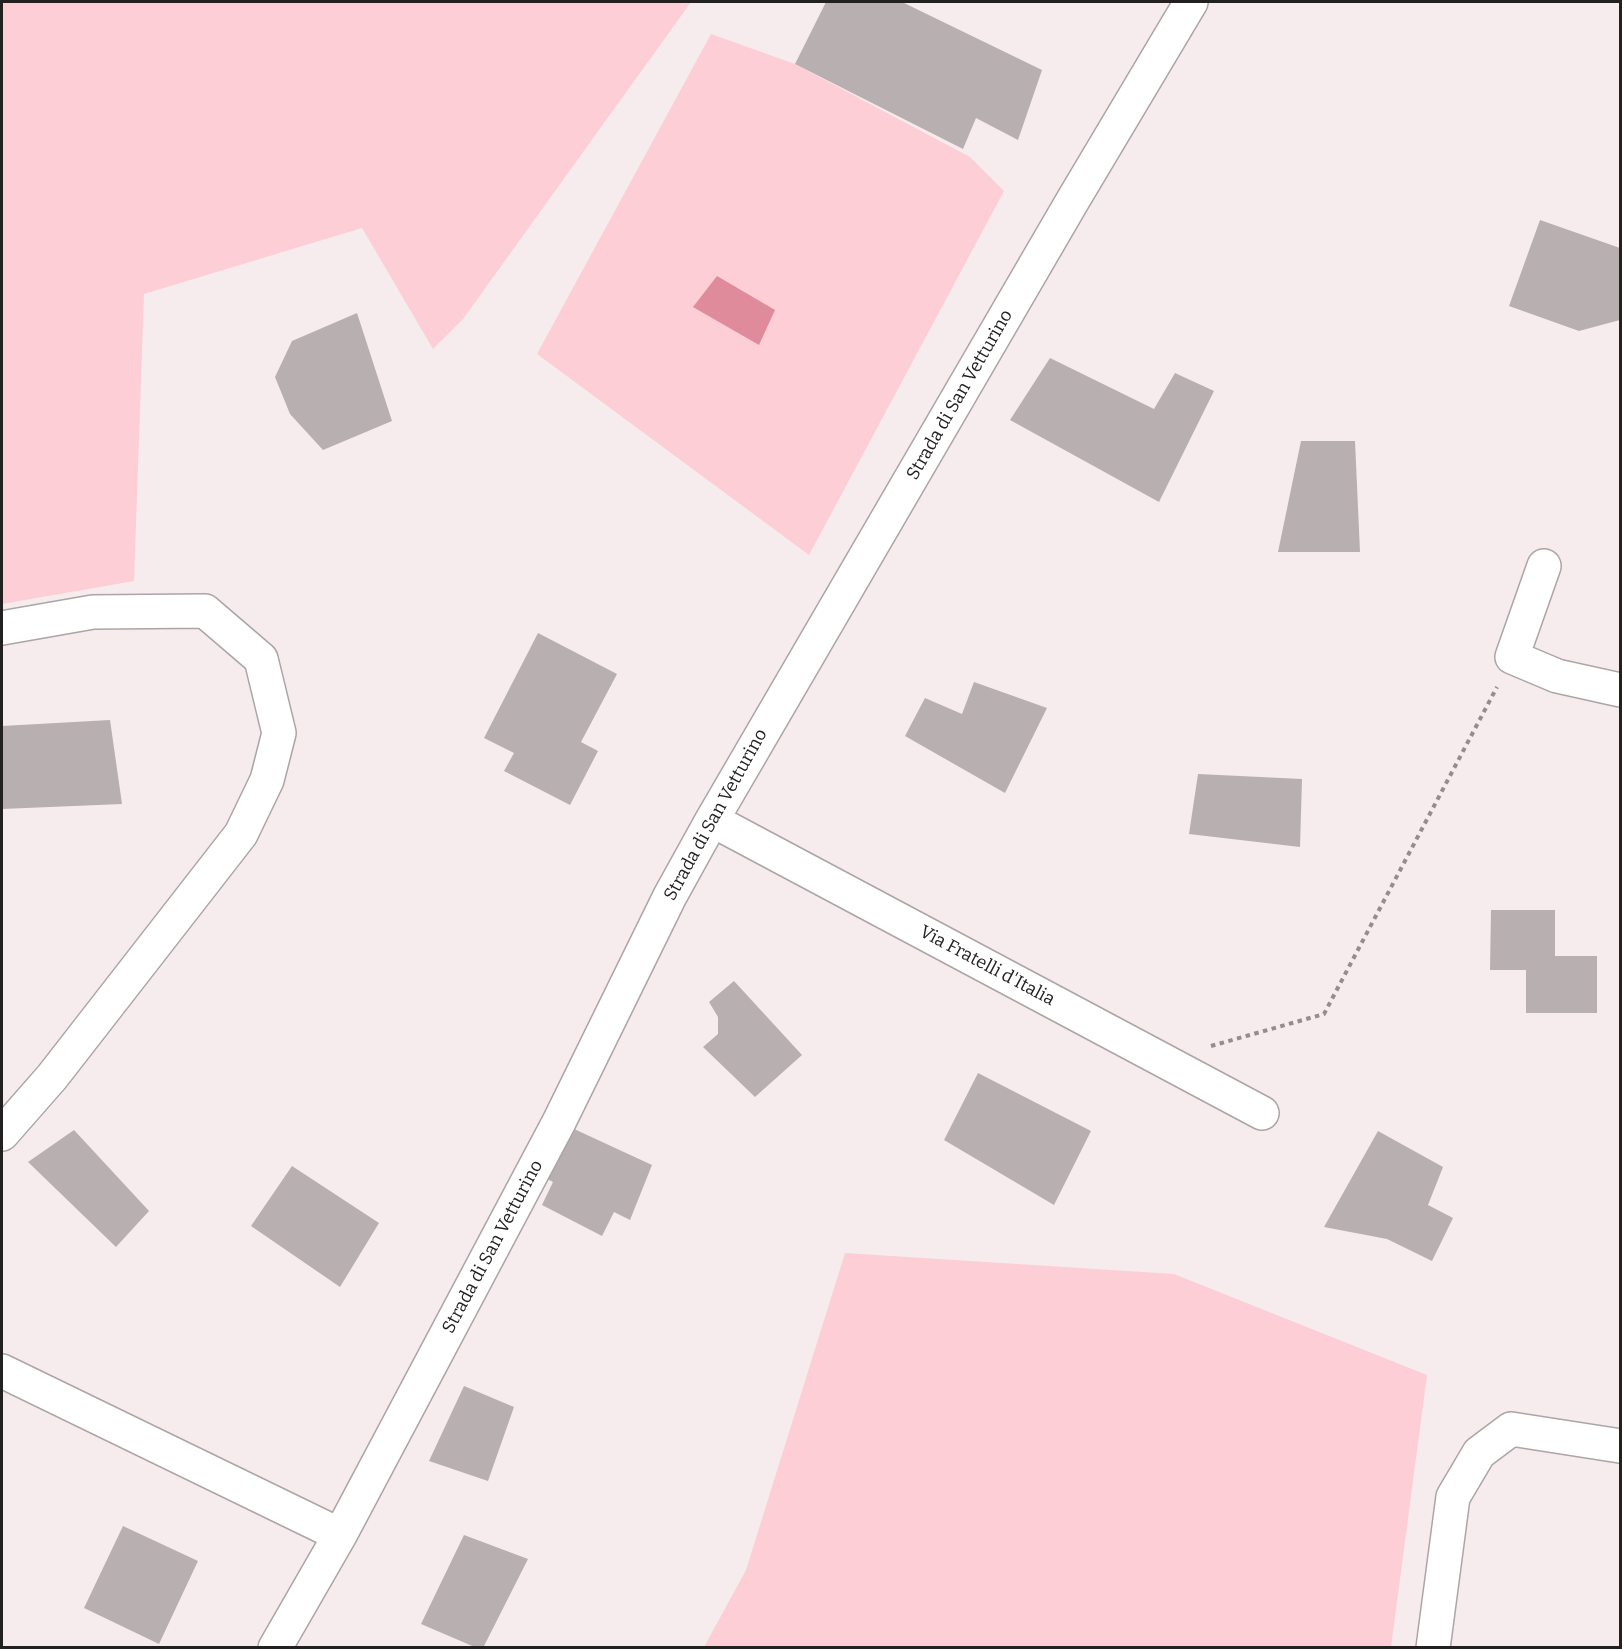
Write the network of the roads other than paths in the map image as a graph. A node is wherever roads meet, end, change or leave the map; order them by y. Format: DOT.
graph roads {
  1 [pos="1191,2"];
  2 [pos="1544,566"];
  3 [pos="2,628"];
  4 [pos="1620,690"];
  5 [pos="712,820"];
  6 [pos="1262,1113"];
  7 [pos="2,1134"];
  8 [pos="2,1371"];
  9 [pos="1620,1446"];
  10 [pos="340,1535"];
  11 [pos="275,1647"];
  12 [pos="1434,1647"];
  1 -- 5 [label="street, Strada di San Vetturino"];
  2 -- 4 [label="street"];
  3 -- 7 [label="street"];
  5 -- 6 [label="street, Via Fratelli d'Italia"];
  5 -- 10 [label="street, Strada di San Vetturino"];
  8 -- 10 [label="street"];
  9 -- 12 [label="street"];
  10 -- 11 [label="street, Strada di San Vetturino"];
}
